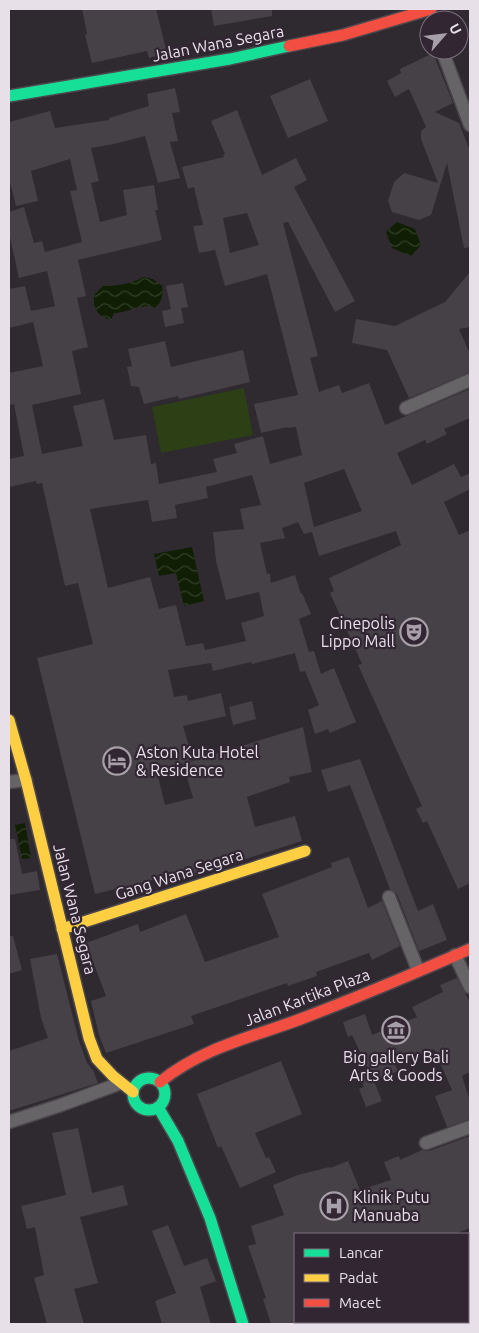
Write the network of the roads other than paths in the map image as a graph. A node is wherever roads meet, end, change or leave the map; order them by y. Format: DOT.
graph roads {
  1 [pos="419,15"];
  2 [pos="446,60"];
  3 [pos="9,96"];
  4 [pos="470,125"];
  5 [pos="470,380"];
  6 [pos="406,408"];
  7 [pos="9,720"];
  8 [pos="26,780"];
  9 [pos="9,782"];
  10 [pos="305,851"];
  11 [pos="389,897"];
  12 [pos="62,928"];
  13 [pos="470,949"];
  14 [pos="455,955"];
  15 [pos="418,970"];
  16 [pos="470,986"];
  17 [pos="160,1082"];
  18 [pos="121,1083"];
  19 [pos="133,1092"];
  20 [pos="158,1107"];
  21 [pos="9,1122"];
  22 [pos="470,1127"];
  23 [pos="426,1143"];
  24 [pos="243,1324"];
  1 -- 3 [label="street, Jalan Wana Segara"];
  2 -- 4 [label="street"];
  5 -- 6 [label="street"];
  7 -- 8 [label="street, Jalan Wana Segara"];
  8 -- 9 [label="street"];
  8 -- 12 [label="street, Jalan Wana Segara"];
  10 -- 12 [label="street, Gang Wana Segara"];
  11 -- 15 [label="street"];
  12 -- 18 [label="street, Jalan Wana Segara"];
  13 -- 14 [label="street, Jalan Kartika Plaza"];
  14 -- 15 [label="street, Jalan Kartika Plaza"];
  14 -- 16 [label="street"];
  15 -- 17 [label="street, Jalan Kartika Plaza"];
  17 -- 19 [label="street"];
  17 -- 20 [label="street"];
  18 -- 19 [label="street, Jalan Wana Segara"];
  18 -- 21 [label="street"];
  19 -- 20 [label="street"];
  20 -- 24 [label="street"];
  22 -- 23 [label="street"];
}
